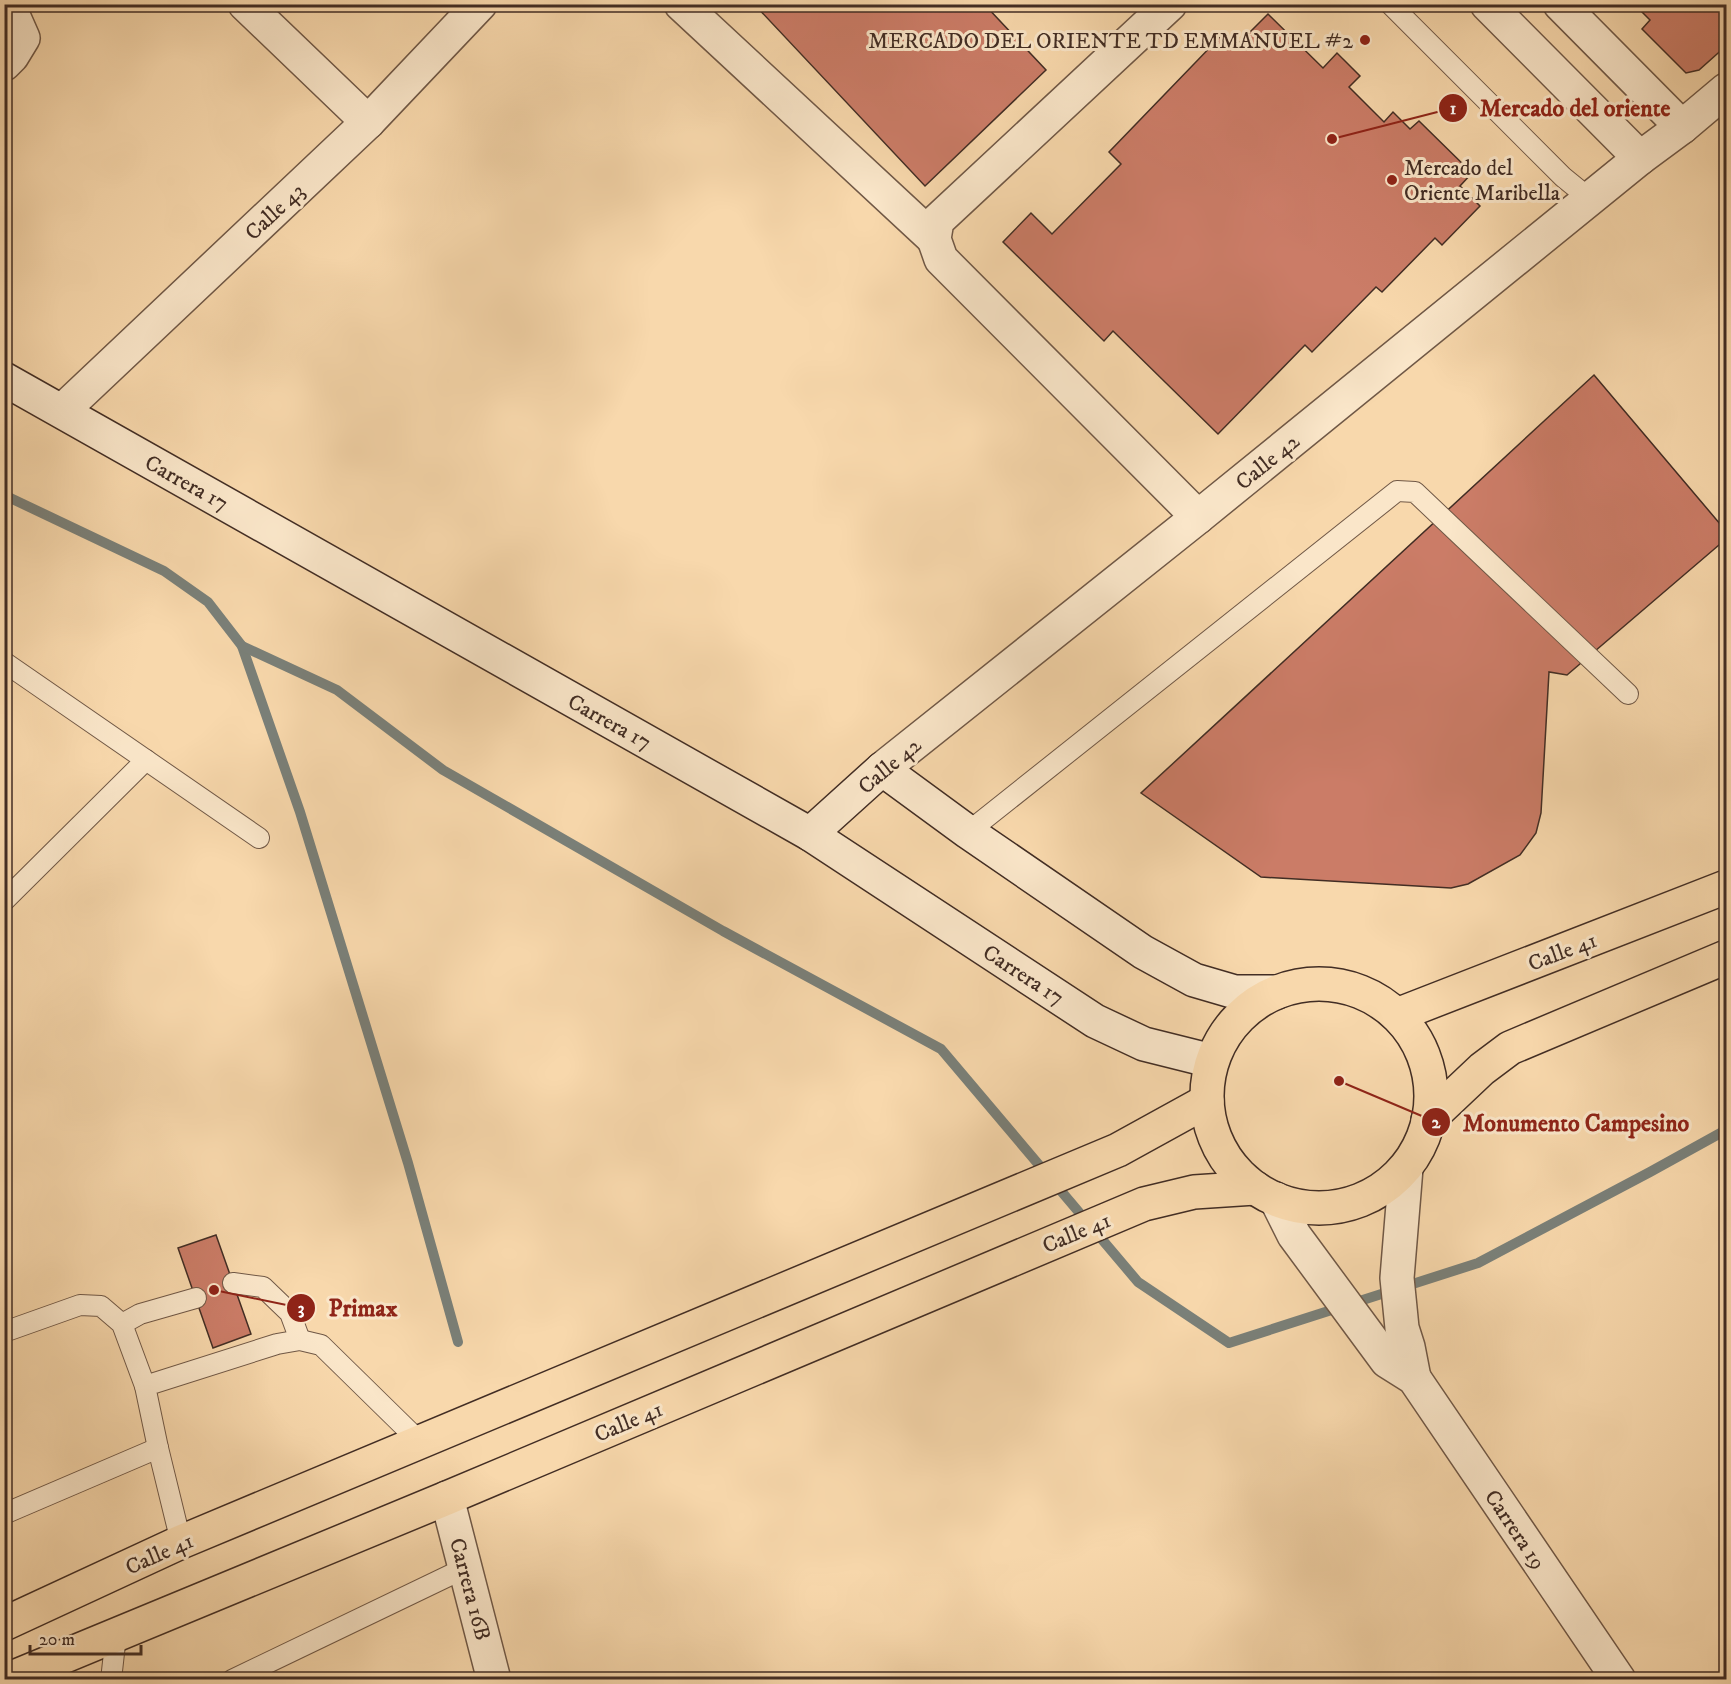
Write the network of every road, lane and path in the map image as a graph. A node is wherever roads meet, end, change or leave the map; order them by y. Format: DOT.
graph roads {
  1 [pos="8,4"];
  2 [pos="245,4"];
  3 [pos="480,4"];
  4 [pos="681,4"];
  5 [pos="1170,4"];
  6 [pos="1390,4"];
  7 [pos="1487,4"];
  8 [pos="1560,4"];
  9 [pos="4,64"];
  10 [pos="1726,90"];
  11 [pos="368,122"];
  12 [pos="1682,128"];
  13 [pos="1640,158"];
  14 [pos="1590,199"];
  15 [pos="934,239"];
  16 [pos="4,379"];
  17 [pos="62,411"];
  18 [pos="1198,517"];
  19 [pos="4,662"];
  20 [pos="1628,694"];
  21 [pos="146,760"];
  22 [pos="882,769"];
  23 [pos="968,832"];
  24 [pos="810,834"];
  25 [pos="260,838"];
  26 [pos="1726,887"];
  27 [pos="4,901"];
  28 [pos="1726,957"];
  29 [pos="1277,992"];
  30 [pos="1397,1015"];
  31 [pos="1212,1061"];
  32 [pos="1207,1101"];
  33 [pos="1428,1120"];
  34 [pos="1406,1168"];
  35 [pos="1265,1194"];
  36 [pos="233,1283"];
  37 [pos="196,1298"];
  38 [pos="122,1324"];
  39 [pos="4,1332"];
  40 [pos="300,1340"];
  41 [pos="1413,1378"];
  42 [pos="145,1386"];
  43 [pos="420,1442"];
  44 [pos="158,1448"];
  45 [pos="447,1498"];
  46 [pos="4,1514"];
  47 [pos="181,1542"];
  48 [pos="465,1568"];
  49 [pos="4,1624"];
  50 [pos="116,1635"];
  51 [pos="7,1680"];
  52 [pos="111,1680"];
  53 [pos="232,1680"];
  54 [pos="494,1680"];
  55 [pos="1619,1680"];
  1 -- 9 [label="street"];
  2 -- 11 [label="street"];
  3 -- 11 [label="street, Calle 43"];
  4 -- 15 [label="street"];
  5 -- 15 [label="street"];
  6 -- 14 [label="lane"];
  7 -- 13 [label="street"];
  8 -- 12 [label="street"];
  10 -- 12 [label="street, Calle 42"];
  11 -- 17 [label="street, Calle 43"];
  12 -- 13 [label="street, Calle 42"];
  13 -- 14 [label="street, Calle 42"];
  14 -- 18 [label="street, Calle 42"];
  15 -- 18 [label="street"];
  16 -- 17 [label="street, Carrera 17"];
  17 -- 24 [label="street, Carrera 17"];
  18 -- 22 [label="street, Calle 42"];
  19 -- 21 [label="lane"];
  20 -- 23 [label="lane"];
  21 -- 25 [label="lane"];
  21 -- 27 [label="lane"];
  22 -- 23 [label="street"];
  22 -- 24 [label="street, Calle 42"];
  23 -- 29 [label="street"];
  24 -- 31 [label="street, Carrera 17"];
  26 -- 30 [label="main road, Calle 41"];
  28 -- 33 [label="main road"];
  29 -- 30 [label="main road"];
  29 -- 31 [label="main road"];
  30 -- 33 [label="main road"];
  31 -- 32 [label="main road"];
  32 -- 35 [label="main road"];
  32 -- 43 [label="main road, Calle 41"];
  33 -- 34 [label="main road"];
  34 -- 35 [label="main road"];
  34 -- 41 [label="street, Carrera 19"];
  35 -- 41 [label="street, Carrera 19"];
  35 -- 45 [label="main road, Calle 41"];
  36 -- 40 [label="lane"];
  37 -- 38 [label="lane"];
  38 -- 39 [label="lane"];
  38 -- 42 [label="lane"];
  40 -- 42 [label="lane"];
  40 -- 43 [label="lane"];
  41 -- 55 [label="street, Carrera 19"];
  42 -- 44 [label="lane"];
  43 -- 47 [label="main road, Calle 41"];
  44 -- 46 [label="lane"];
  44 -- 47 [label="lane"];
  45 -- 48 [label="street, Carrera 16B"];
  45 -- 50 [label="main road, Calle 41"];
  47 -- 49 [label="main road, Calle 41"];
  48 -- 53 [label="lane"];
  48 -- 54 [label="street, Carrera 16B"];
  50 -- 51 [label="main road, Calle 41"];
  50 -- 52 [label="lane"];
}
